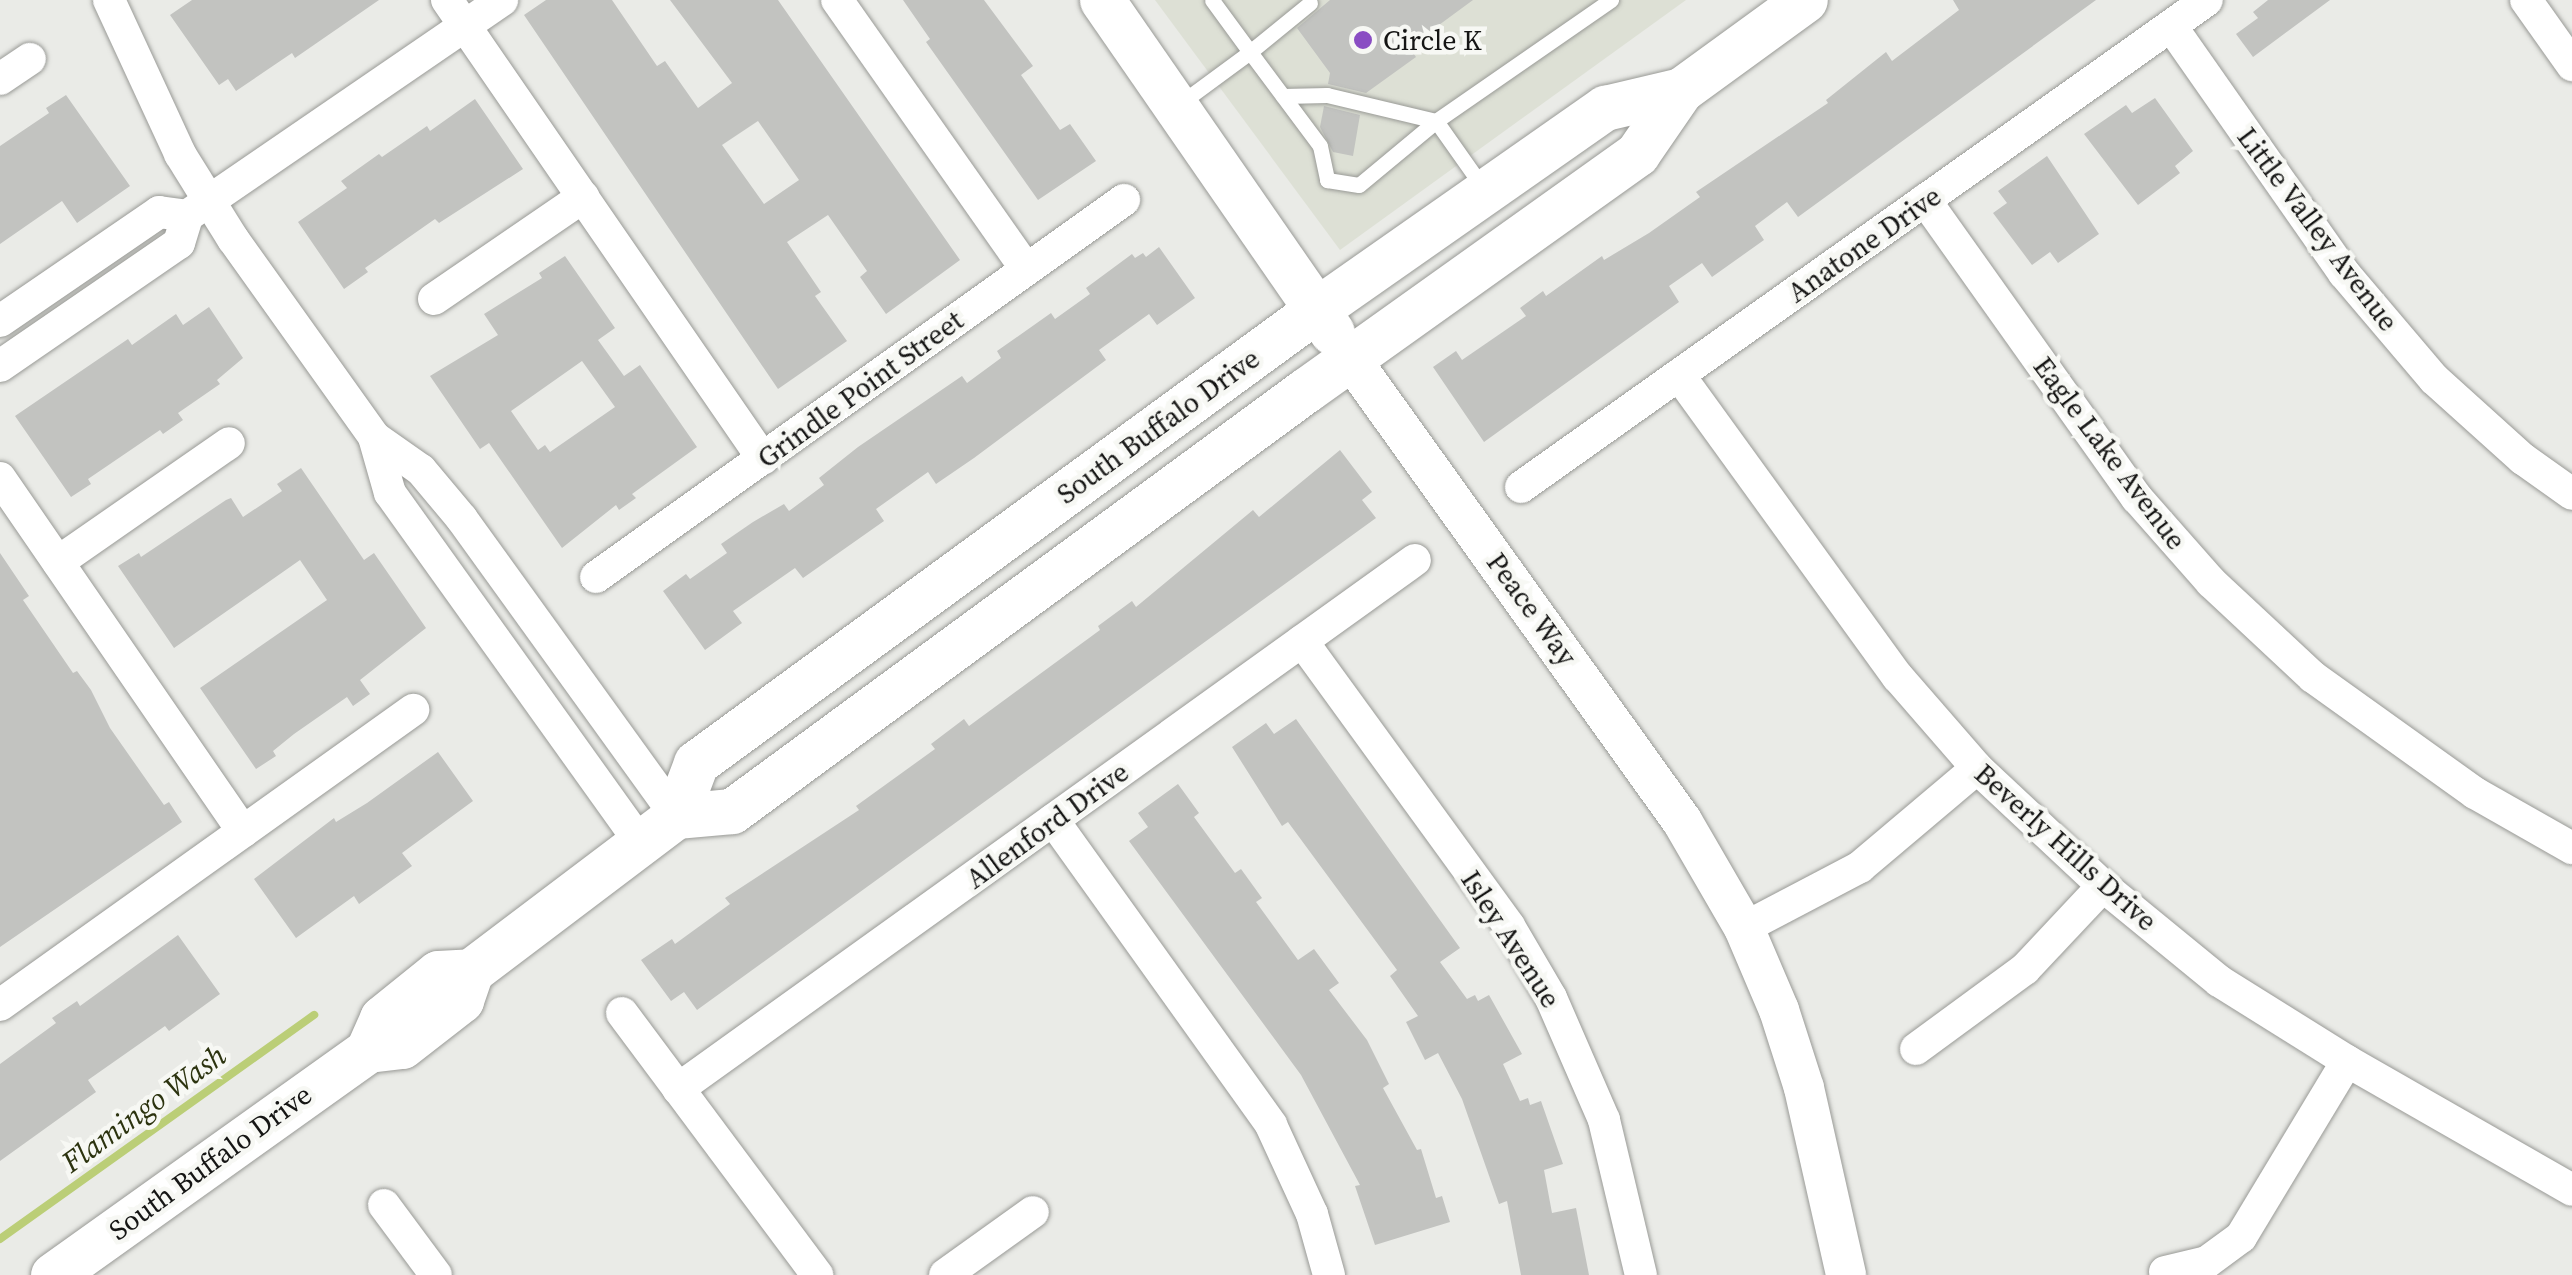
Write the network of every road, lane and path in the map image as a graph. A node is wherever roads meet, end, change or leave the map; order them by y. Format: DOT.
graph roads {
  1 [pos="109,0"];
  2 [pos="502,0"];
  3 [pos="837,0"];
  4 [pos="1102,0"];
  5 [pos="1212,0"];
  6 [pos="1611,0"];
  7 [pos="1805,0"];
  8 [pos="2207,0"];
  9 [pos="2526,0"];
  10 [pos="1311,1"];
  11 [pos="456,13"];
  12 [pos="2171,26"];
  13 [pos="1250,52"];
  14 [pos="30,58"];
  15 [pos="2572,65"];
  16 [pos="0,80"];
  17 [pos="1681,90"];
  18 [pos="1283,96"];
  19 [pos="1175,107"];
  20 [pos="1436,121"];
  21 [pos="1487,192"];
  22 [pos="583,197"];
  23 [pos="1124,200"];
  24 [pos="1925,200"];
  25 [pos="198,209"];
  26 [pos="1026,269"];
  27 [pos="434,299"];
  28 [pos="1316,310"];
  29 [pos="0,321"];
  30 [pos="1350,358"];
  31 [pos="0,366"];
  32 [pos="1680,375"];
  33 [pos="374,437"];
  34 [pos="228,443"];
  35 [pos="764,459"];
  36 [pos="0,478"];
  37 [pos="1521,487"];
  38 [pos="2572,494"];
  39 [pos="1415,560"];
  40 [pos="58,562"];
  41 [pos="596,577"];
  42 [pos="492,599"];
  43 [pos="1302,642"];
  44 [pos="534,657"];
  45 [pos="413,710"];
  46 [pos="1977,768"];
  47 [pos="676,816"];
  48 [pos="1054,820"];
  49 [pos="243,831"];
  50 [pos="640,843"];
  51 [pos="2572,848"];
  52 [pos="2103,886"];
  53 [pos="1744,928"];
  54 [pos="0,1005"];
  55 [pos="622,1013"];
  56 [pos="1916,1049"];
  57 [pos="2347,1061"];
  58 [pos="678,1088"];
  59 [pos="2572,1190"];
  60 [pos="384,1205"];
  61 [pos="1033,1212"];
  62 [pos="2165,1272"];
  63 [pos="53,1275"];
  64 [pos="436,1275"];
  65 [pos="816,1275"];
  66 [pos="945,1275"];
  67 [pos="1329,1275"];
  68 [pos="1641,1275"];
  69 [pos="1846,1275"];
  1 -- 25 [label="street"];
  2 -- 11 [label="street"];
  3 -- 26 [label="street"];
  4 -- 19 [label="main road, Peace Way"];
  5 -- 13 [label="lane"];
  6 -- 20 [label="lane"];
  7 -- 17 [label="main road, South Buffalo Drive"];
  8 -- 12 [label="street, Anatone Drive"];
  9 -- 15 [label="street"];
  10 -- 13 [label="lane"];
  11 -- 22 [label="street"];
  11 -- 25 [label="street"];
  12 -- 24 [label="street, Anatone Drive"];
  12 -- 38 [label="street, Little Valley Avenue"];
  13 -- 18 [label="lane"];
  13 -- 19 [label="lane"];
  14 -- 16 [label="street"];
  17 -- 21 [label="main road, South Buffalo Drive"];
  17 -- 30 [label="main road, South Buffalo Drive"];
  18 -- 20 [label="lane"];
  18 -- 20 [label="lane"];
  19 -- 28 [label="main road, Peace Way"];
  20 -- 21 [label="lane"];
  21 -- 28 [label="main road, South Buffalo Drive"];
  22 -- 27 [label="street"];
  22 -- 35 [label="street"];
  23 -- 26 [label="street, Grindle Point Street"];
  24 -- 32 [label="street, Anatone Drive"];
  24 -- 51 [label="street, Eagle Lake Avenue"];
  25 -- 29 [label="street"];
  25 -- 31 [label="street"];
  25 -- 33 [label="street"];
  26 -- 35 [label="street, Grindle Point Street"];
  28 -- 30 [label="main road, Peace Way"];
  28 -- 47 [label="main road, South Buffalo Drive"];
  30 -- 47 [label="main road, South Buffalo Drive"];
  30 -- 53 [label="street, Peace Way"];
  32 -- 37 [label="street, Anatone Drive"];
  32 -- 46 [label="street, Beverly Hills Drive"];
  33 -- 42 [label="street"];
  33 -- 42 [label="street"];
  34 -- 40 [label="street"];
  35 -- 41 [label="street, Grindle Point Street"];
  36 -- 40 [label="street"];
  39 -- 43 [label="street, Allenford Drive"];
  40 -- 49 [label="street"];
  42 -- 44 [label="street"];
  42 -- 44 [label="street"];
  43 -- 48 [label="street, Allenford Drive"];
  43 -- 68 [label="street, Isley Avenue"];
  44 -- 47 [label="street"];
  44 -- 50 [label="street"];
  45 -- 49 [label="street"];
  46 -- 52 [label="street, Beverly Hills Drive"];
  46 -- 53 [label="street"];
  47 -- 50 [label="main road, South Buffalo Drive"];
  48 -- 58 [label="street, Allenford Drive"];
  48 -- 67 [label="street"];
  49 -- 54 [label="street"];
  50 -- 63 [label="main road, South Buffalo Drive"];
  52 -- 56 [label="street"];
  52 -- 57 [label="street, Beverly Hills Drive"];
  53 -- 69 [label="street, Peace Way"];
  55 -- 58 [label="street"];
  57 -- 59 [label="street, Beverly Hills Drive"];
  57 -- 62 [label="street"];
  58 -- 65 [label="street"];
  60 -- 64 [label="street"];
  61 -- 66 [label="street"];
}
